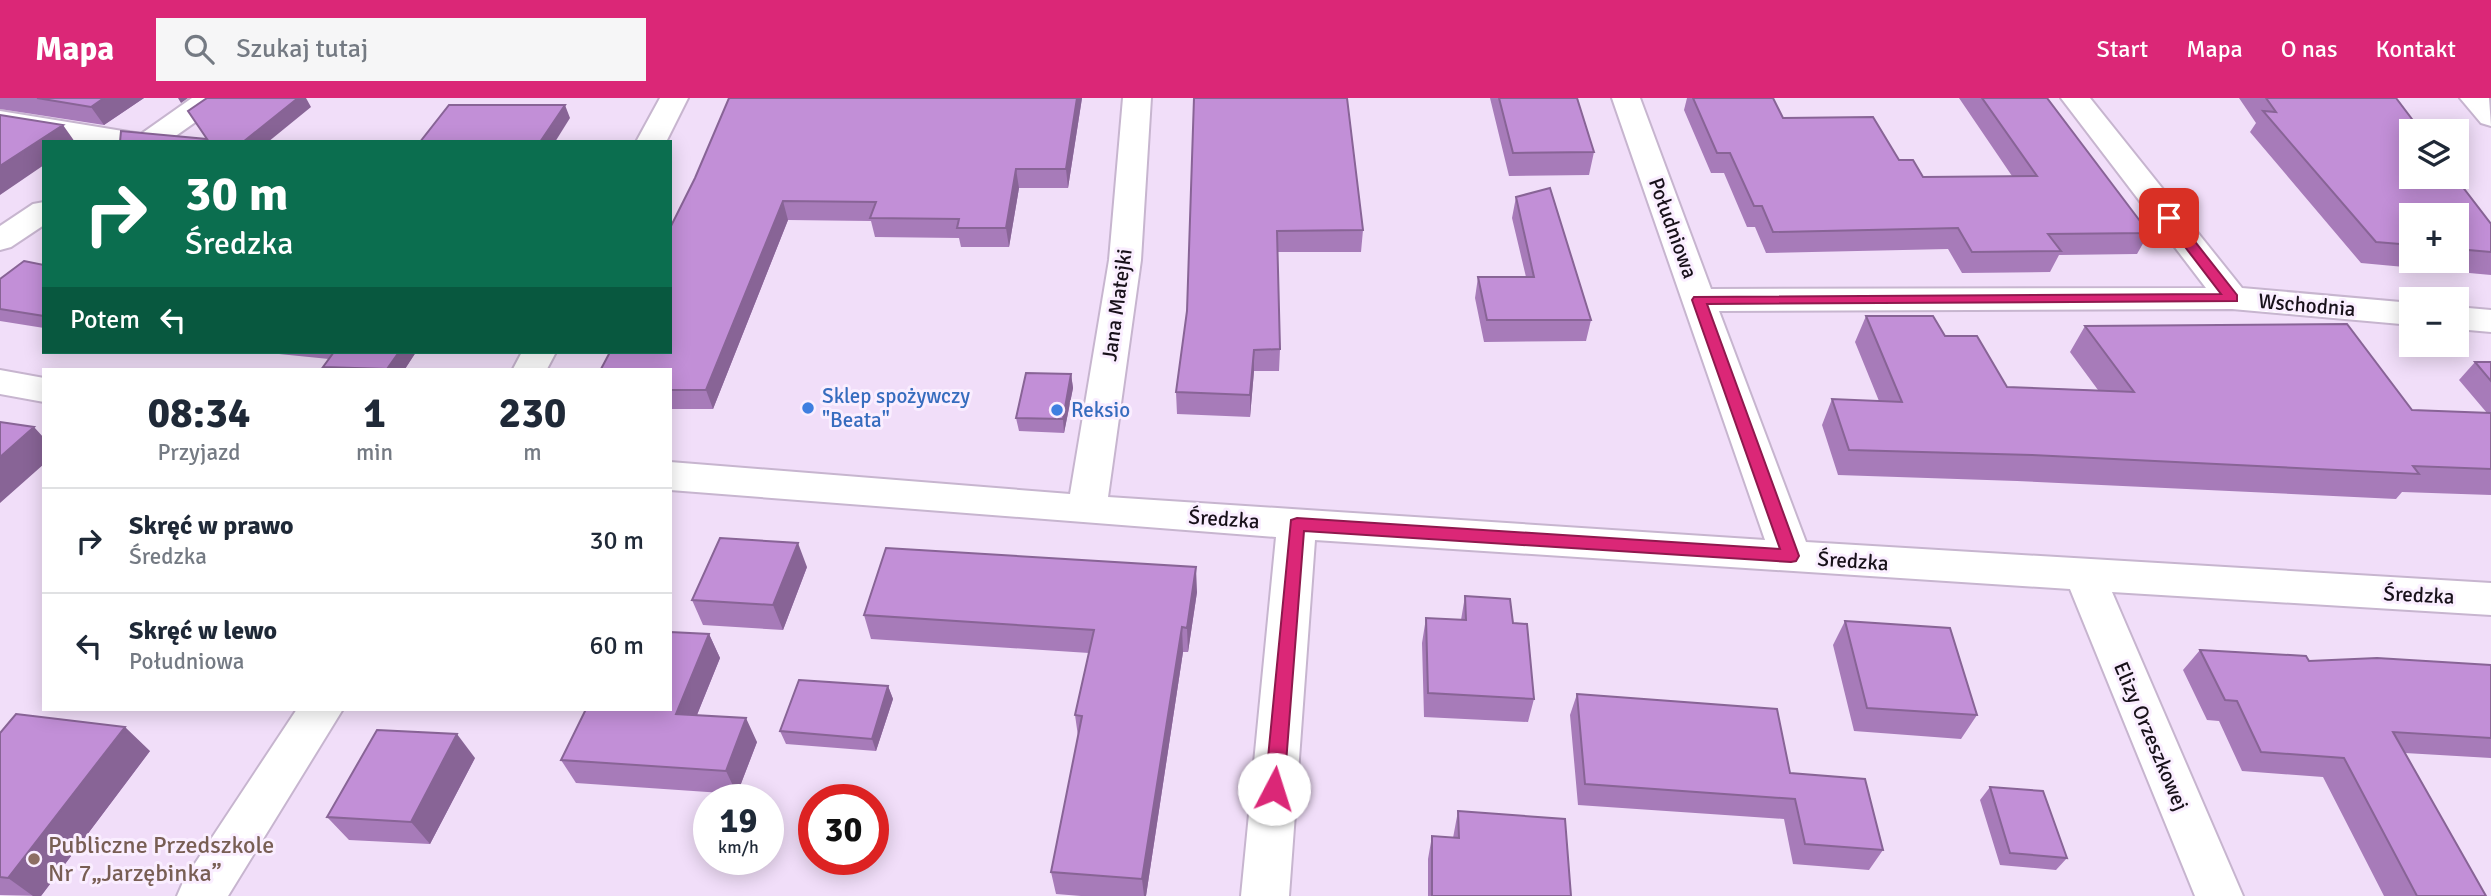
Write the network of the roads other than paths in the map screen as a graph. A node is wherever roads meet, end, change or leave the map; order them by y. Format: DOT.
graph roads {
  1 [pos="211,98"];
  2 [pos="674,98"];
  3 [pos="1137,98"];
  4 [pos="1626,98"];
  5 [pos="2075,98"];
  6 [pos="2474,98"];
  7 [pos="2491,117"];
  8 [pos="0,120"];
  9 [pos="126,140"];
  10 [pos="151,140"];
  11 [pos="652,140"];
  12 [pos="42,212"];
  13 [pos="0,240"];
  14 [pos="2232,298"];
  15 [pos="1699,300"];
  16 [pos="2399,313"];
  17 [pos="2469,319"];
  18 [pos="2491,321"];
  19 [pos="0,382"];
  20 [pos="42,390"];
  21 [pos="672,476"];
  22 [pos="1087,510"];
  23 [pos="1297,524"];
  24 [pos="1791,556"];
  25 [pos="2084,575"];
  26 [pos="2491,598"];
  27 [pos="320,711"];
  28 [pos="201,896"];
  29 [pos="1265,896"];
  30 [pos="2219,896"];
  1 -- 10 [label="street"];
  2 -- 11 [label="street"];
  3 -- 22 [label="street, Jana Matejki"];
  4 -- 15 [label="street, Południowa"];
  5 -- 14 [label="street"];
  6 -- 7 [label="street"];
  8 -- 9 [label="street"];
  12 -- 13 [label="street"];
  14 -- 15 [label="street, Wschodnia"];
  14 -- 16 [label="street, Wschodnia"];
  15 -- 24 [label="street, Południowa"];
  17 -- 18 [label="street"];
  19 -- 20 [label="street"];
  21 -- 22 [label="street, Średzka"];
  22 -- 23 [label="street, Średzka"];
  23 -- 24 [label="street, Średzka"];
  23 -- 29 [label="street"];
  24 -- 25 [label="street, Średzka"];
  25 -- 26 [label="street, Średzka"];
  25 -- 30 [label="street, Elizy Orzeszkowej"];
  27 -- 28 [label="street"];
}
